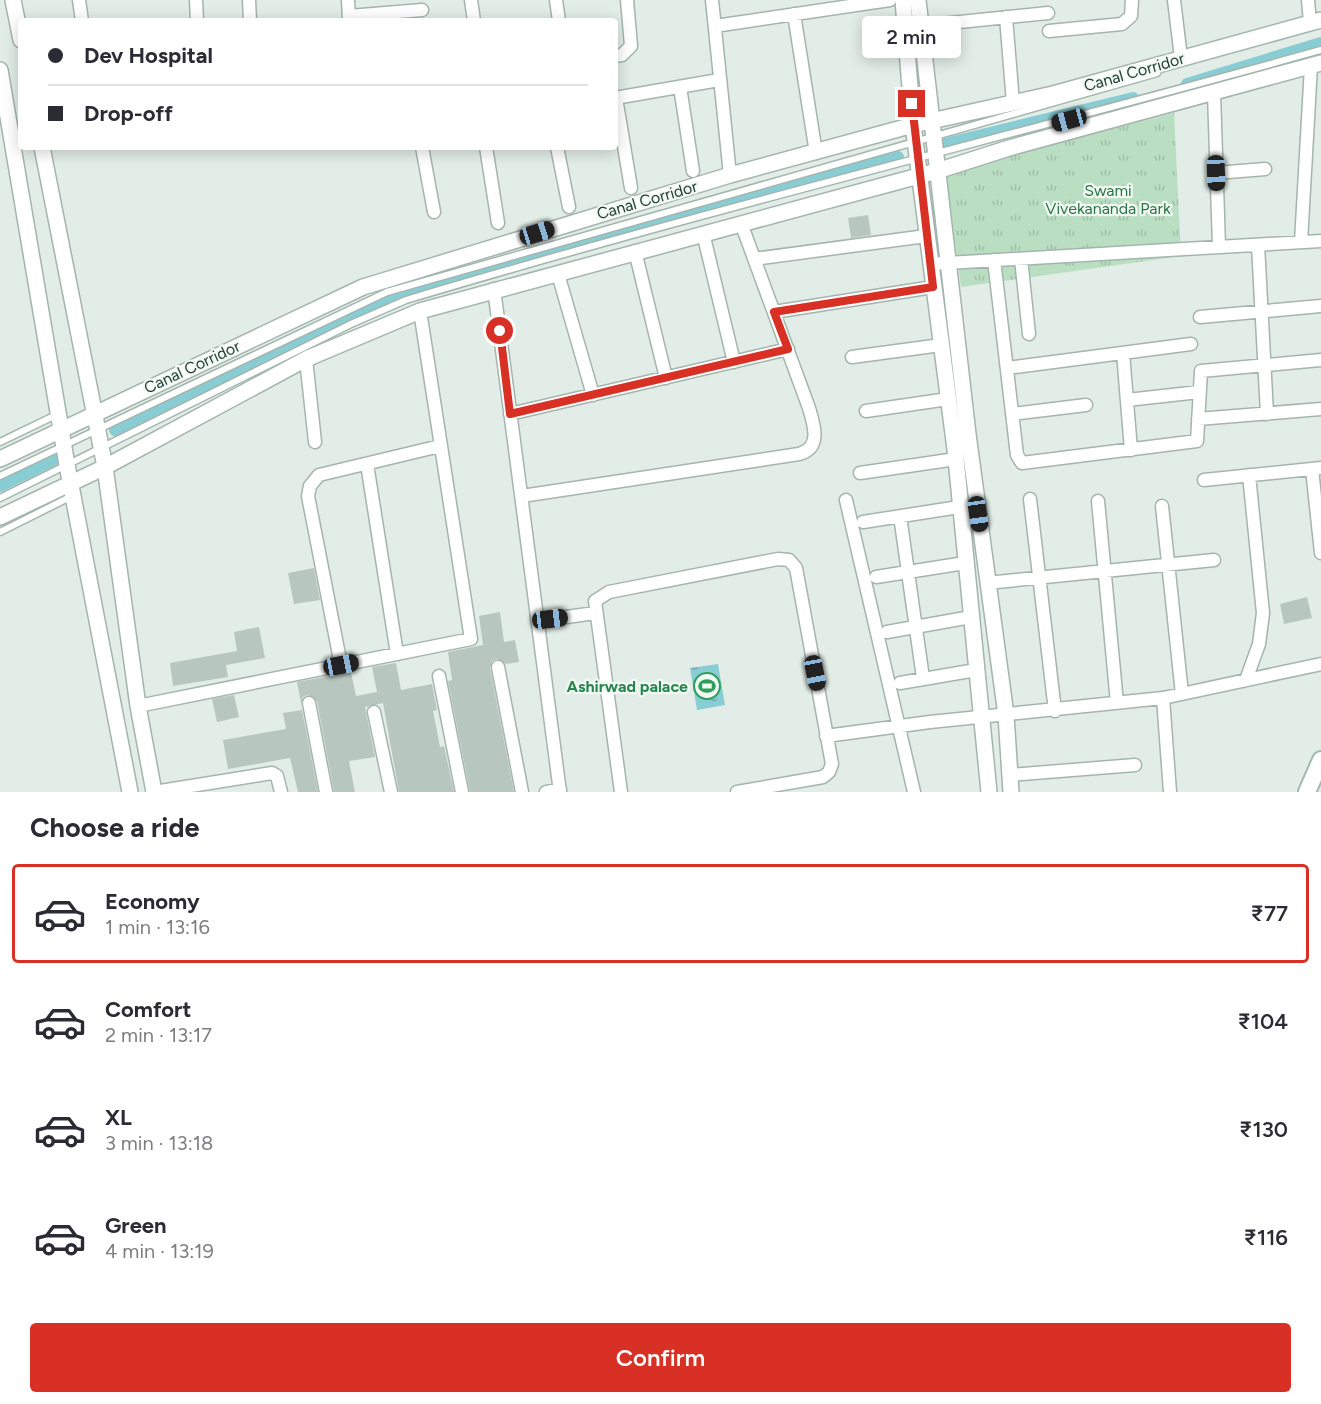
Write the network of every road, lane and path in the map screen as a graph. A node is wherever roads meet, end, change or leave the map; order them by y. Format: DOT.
graph roads {
  1 [pos="13,0"];
  2 [pos="79,0"];
  3 [pos="196,0"];
  4 [pos="249,0"];
  5 [pos="348,0"];
  6 [pos="471,0"];
  7 [pos="556,0"];
  8 [pos="627,0"];
  9 [pos="712,0"];
  10 [pos="890,0"];
  11 [pos="903,0"];
  12 [pos="918,0"];
  13 [pos="1132,0"];
  14 [pos="1174,0"];
  15 [pos="1308,0"];
  16 [pos="422,10"];
  17 [pos="1048,13"];
  18 [pos="794,14"];
  19 [pos="1006,17"];
  20 [pos="82,18"];
  21 [pos="197,18"];
  22 [pos="250,18"];
  23 [pos="349,18"];
  24 [pos="357,18"];
  25 [pos="474,18"];
  26 [pos="559,18"];
  27 [pos="1318,23"];
  28 [pos="18,25"];
  29 [pos="715,26"];
  30 [pos="921,26"];
  31 [pos="1049,31"];
  32 [pos="1321,50"];
  33 [pos="618,55"];
  34 [pos="1181,58"];
  35 [pos="1316,65"];
  36 [pos="0,70"];
  37 [pos="719,80"];
  38 [pos="680,87"];
  39 [pos="1214,93"];
  40 [pos="618,98"];
  41 [pos="1013,103"];
  42 [pos="618,110"];
  43 [pos="931,121"];
  44 [pos="913,125"];
  45 [pos="934,138"];
  46 [pos="43,150"];
  47 [pos="423,150"];
  48 [pos="486,150"];
  49 [pos="558,150"];
  50 [pos="916,151"];
  51 [pos="816,153"];
  52 [pos="935,154"];
  53 [pos="1265,169"];
  54 [pos="693,171"];
  55 [pos="937,171"];
  56 [pos="1216,173"];
  57 [pos="730,176"];
  58 [pos="918,176"];
  59 [pos="631,188"];
  60 [pos="569,207"];
  61 [pos="434,212"];
  62 [pos="741,223"];
  63 [pos="498,224"];
  64 [pos="703,233"];
  65 [pos="926,236"];
  66 [pos="1321,241"];
  67 [pos="1301,242"];
  68 [pos="1258,245"];
  69 [pos="1219,247"];
  70 [pos="635,251"];
  71 [pos="754,259"];
  72 [pos="1021,259"];
  73 [pos="994,260"];
  74 [pos="949,263"];
  75 [pos="930,264"];
  76 [pos="558,274"];
  77 [pos="933,287"];
  78 [pos="494,289"];
  79 [pos="1321,306"];
  80 [pos="420,310"];
  81 [pos="774,312"];
  82 [pos="1262,312"];
  83 [pos="1200,317"];
  84 [pos="1029,334"];
  85 [pos="1191,344"];
  86 [pos="941,345"];
  87 [pos="788,349"];
  88 [pos="1123,353"];
  89 [pos="852,357"];
  90 [pos="306,359"];
  91 [pos="1321,360"];
  92 [pos="734,362"];
  93 [pos="1265,366"];
  94 [pos="1007,368"];
  95 [pos="666,378"];
  96 [pos="1199,392"];
  97 [pos="593,395"];
  98 [pos="948,399"];
  99 [pos="1127,400"];
  100 [pos="1086,405"];
  101 [pos="1321,409"];
  102 [pos="866,411"];
  103 [pos="93,414"];
  104 [pos="510,414"];
  105 [pos="1012,414"];
  106 [pos="1267,414"];
  107 [pos="1198,419"];
  108 [pos="60,421"];
  109 [pos="97,431"];
  110 [pos="0,442"];
  111 [pos="315,442"];
  112 [pos="64,445"];
  113 [pos="441,446"];
  114 [pos="102,449"];
  115 [pos="1131,450"];
  116 [pos="0,459"];
  117 [pos="956,459"];
  118 [pos="368,464"];
  119 [pos="67,465"];
  120 [pos="105,467"];
  121 [pos="1316,468"];
  122 [pos="860,473"];
  123 [pos="1249,475"];
  124 [pos="0,476"];
  125 [pos="1204,480"];
  126 [pos="72,489"];
  127 [pos="522,496"];
  128 [pos="0,498"];
  129 [pos="1030,499"];
  130 [pos="846,500"];
  131 [pos="1098,501"];
  132 [pos="1162,506"];
  133 [pos="959,507"];
  134 [pos="900,516"];
  135 [pos="0,517"];
  136 [pos="863,522"];
  137 [pos="0,532"];
  138 [pos="1321,553"];
  139 [pos="1214,560"];
  140 [pos="965,563"];
  141 [pos="1168,563"];
  142 [pos="1105,570"];
  143 [pos="908,572"];
  144 [pos="876,577"];
  145 [pos="1040,577"];
  146 [pos="987,583"];
  147 [pos="595,613"];
  148 [pos="971,617"];
  149 [pos="538,621"];
  150 [pos="916,627"];
  151 [pos="887,632"];
  152 [pos="398,654"];
  153 [pos="1321,664"];
  154 [pos="341,665"];
  155 [pos="498,667"];
  156 [pos="976,670"];
  157 [pos="439,676"];
  158 [pos="923,678"];
  159 [pos="1246,680"];
  160 [pos="900,683"];
  161 [pos="1182,694"];
  162 [pos="1163,698"];
  163 [pos="309,703"];
  164 [pos="1117,703"];
  165 [pos="138,706"];
  166 [pos="1055,711"];
  167 [pos="374,712"];
  168 [pos="1005,715"];
  169 [pos="981,716"];
  170 [pos="899,726"];
  171 [pos="826,736"];
  172 [pos="1321,760"];
  173 [pos="1136,765"];
  174 [pos="1010,775"];
  175 [pos="560,790"];
  176 [pos="161,791"];
  177 [pos="130,792"];
  178 [pos="281,792"];
  179 [pos="326,792"];
  180 [pos="391,792"];
  181 [pos="462,792"];
  182 [pos="522,792"];
  183 [pos="546,792"];
  184 [pos="621,792"];
  185 [pos="737,792"];
  186 [pos="914,792"];
  187 [pos="989,792"];
  188 [pos="1011,792"];
  189 [pos="1170,792"];
  190 [pos="1307,792"];
  1 -- 28 [label="street"];
  2 -- 20 [label="street"];
  3 -- 21 [label="street"];
  4 -- 22 [label="street"];
  5 -- 23 [label="street"];
  6 -- 25 [label="street"];
  7 -- 26 [label="street"];
  8 -- 33 [label="street"];
  9 -- 29 [label="street"];
  10 -- 18 [label="street"];
  11 -- 44 [label="street"];
  12 -- 30 [label="street"];
  13 -- 31 [label="street"];
  14 -- 34 [label="street"];
  15 -- 27 [label="street"];
  16 -- 24 [label="street"];
  17 -- 19 [label="street"];
  18 -- 29 [label="street"];
  18 -- 51 [label="street"];
  19 -- 30 [label="street"];
  19 -- 41 [label="street"];
  27 -- 34 [label="street, Canal Corridor"];
  27 -- 45 [label="lane"];
  29 -- 37 [label="street"];
  30 -- 43 [label="street"];
  32 -- 52 [label="lane"];
  34 -- 41 [label="street, Canal Corridor"];
  35 -- 39 [label="street"];
  35 -- 67 [label="street"];
  36 -- 108 [label="street"];
  37 -- 38 [label="street"];
  37 -- 57 [label="street"];
  38 -- 40 [label="street"];
  38 -- 54 [label="street"];
  39 -- 55 [label="street"];
  39 -- 56 [label="street"];
  41 -- 43 [label="street, Canal Corridor"];
  42 -- 59 [label="street"];
  43 -- 44 [label="street, Canal Corridor"];
  43 -- 45 [label="street"];
  44 -- 50 [label="street"];
  44 -- 51 [label="street, Canal Corridor"];
  45 -- 50 [label="lane"];
  45 -- 52 [label="street"];
  46 -- 103 [label="street"];
  47 -- 61 [label="street"];
  48 -- 63 [label="street"];
  49 -- 60 [label="street"];
  50 -- 52 [label="lane"];
  50 -- 58 [label="street"];
  50 -- 109 [label="lane"];
  50 -- 114 [label="lane"];
  51 -- 57 [label="street, Canal Corridor"];
  52 -- 55 [label="street"];
  53 -- 56 [label="street"];
  55 -- 58 [label="street"];
  55 -- 74 [label="street"];
  56 -- 69 [label="street"];
  57 -- 103 [label="street, Canal Corridor"];
  58 -- 62 [label="street"];
  58 -- 65 [label="street"];
  62 -- 64 [label="street"];
  62 -- 71 [label="street"];
  64 -- 70 [label="street"];
  64 -- 92 [label="street"];
  65 -- 71 [label="street"];
  65 -- 75 [label="street"];
  66 -- 67 [label="street"];
  67 -- 68 [label="street"];
  68 -- 69 [label="street"];
  68 -- 82 [label="street"];
  69 -- 72 [label="street"];
  70 -- 76 [label="street"];
  70 -- 95 [label="street"];
  71 -- 81 [label="street"];
  72 -- 73 [label="street"];
  72 -- 84 [label="street"];
  73 -- 74 [label="street"];
  73 -- 94 [label="street"];
  74 -- 75 [label="street"];
  74 -- 146 [label="street"];
  75 -- 77 [label="street"];
  76 -- 78 [label="street"];
  76 -- 97 [label="street"];
  77 -- 81 [label="street"];
  77 -- 86 [label="street"];
  78 -- 80 [label="street"];
  78 -- 104 [label="street"];
  79 -- 82 [label="street"];
  80 -- 90 [label="street"];
  80 -- 113 [label="street"];
  81 -- 87 [label="street"];
  82 -- 83 [label="street"];
  82 -- 93 [label="street"];
  85 -- 88 [label="street"];
  86 -- 89 [label="street"];
  86 -- 98 [label="street"];
  87 -- 92 [label="street"];
  87 -- 127 [label="street"];
  88 -- 94 [label="street"];
  88 -- 99 [label="street"];
  90 -- 111 [label="street"];
  90 -- 120 [label="street"];
  91 -- 93 [label="street"];
  92 -- 95 [label="street"];
  93 -- 96 [label="street"];
  93 -- 106 [label="street"];
  94 -- 105 [label="street"];
  95 -- 97 [label="street"];
  96 -- 99 [label="street"];
  96 -- 107 [label="street"];
  97 -- 104 [label="street"];
  98 -- 102 [label="street"];
  98 -- 117 [label="street"];
  99 -- 115 [label="street"];
  100 -- 105 [label="street"];
  101 -- 106 [label="street"];
  103 -- 108 [label="street, Canal Corridor"];
  103 -- 109 [label="street"];
  104 -- 127 [label="street"];
  105 -- 115 [label="street"];
  106 -- 107 [label="street"];
  107 -- 115 [label="street"];
  108 -- 110 [label="lane"];
  108 -- 112 [label="street"];
  108 -- 116 [label="street, Canal Corridor"];
  109 -- 112 [label="lane"];
  109 -- 114 [label="street"];
  112 -- 119 [label="street"];
  112 -- 124 [label="lane"];
  113 -- 118 [label="street"];
  113 -- 152 [label="street"];
  114 -- 119 [label="lane"];
  114 -- 120 [label="street"];
  117 -- 122 [label="street"];
  117 -- 133 [label="street"];
  118 -- 152 [label="street"];
  118 -- 154 [label="street"];
  119 -- 126 [label="street"];
  119 -- 128 [label="lane"];
  120 -- 126 [label="street"];
  120 -- 165 [label="street"];
  121 -- 123 [label="street"];
  121 -- 138 [label="street"];
  123 -- 125 [label="street"];
  123 -- 159 [label="street"];
  126 -- 135 [label="street"];
  126 -- 137 [label="lane"];
  126 -- 177 [label="street"];
  127 -- 149 [label="street"];
  129 -- 145 [label="street"];
  130 -- 170 [label="street"];
  131 -- 142 [label="street"];
  132 -- 141 [label="street"];
  133 -- 134 [label="street"];
  133 -- 140 [label="street"];
  134 -- 136 [label="street"];
  134 -- 143 [label="street"];
  139 -- 141 [label="street"];
  140 -- 143 [label="street"];
  140 -- 148 [label="street"];
  141 -- 142 [label="street"];
  141 -- 161 [label="street"];
  142 -- 145 [label="street"];
  142 -- 164 [label="street"];
  143 -- 144 [label="street"];
  143 -- 150 [label="street"];
  145 -- 146 [label="street"];
  145 -- 166 [label="street"];
  146 -- 168 [label="street"];
  147 -- 149 [label="street"];
  147 -- 171 [label="street"];
  147 -- 184 [label="street"];
  148 -- 150 [label="street"];
  148 -- 156 [label="street"];
  149 -- 175 [label="street"];
  150 -- 151 [label="street"];
  150 -- 158 [label="street"];
  152 -- 154 [label="street"];
  153 -- 159 [label="street"];
  154 -- 165 [label="street"];
  155 -- 182 [label="street"];
  156 -- 158 [label="street"];
  156 -- 169 [label="street"];
  157 -- 181 [label="street"];
  158 -- 160 [label="street"];
  159 -- 161 [label="street"];
  161 -- 162 [label="street"];
  162 -- 164 [label="street"];
  162 -- 189 [label="street"];
  163 -- 179 [label="street"];
  164 -- 166 [label="street"];
  165 -- 176 [label="street"];
  166 -- 168 [label="street"];
  167 -- 180 [label="street"];
  168 -- 169 [label="street"];
  168 -- 174 [label="street"];
  169 -- 170 [label="street"];
  169 -- 187 [label="street"];
  170 -- 171 [label="street"];
  170 -- 186 [label="street"];
  171 -- 185 [label="street"];
  172 -- 190 [label="main road"];
  173 -- 174 [label="street"];
  174 -- 188 [label="street"];
  175 -- 183 [label="street"];
  176 -- 178 [label="street"];
}
